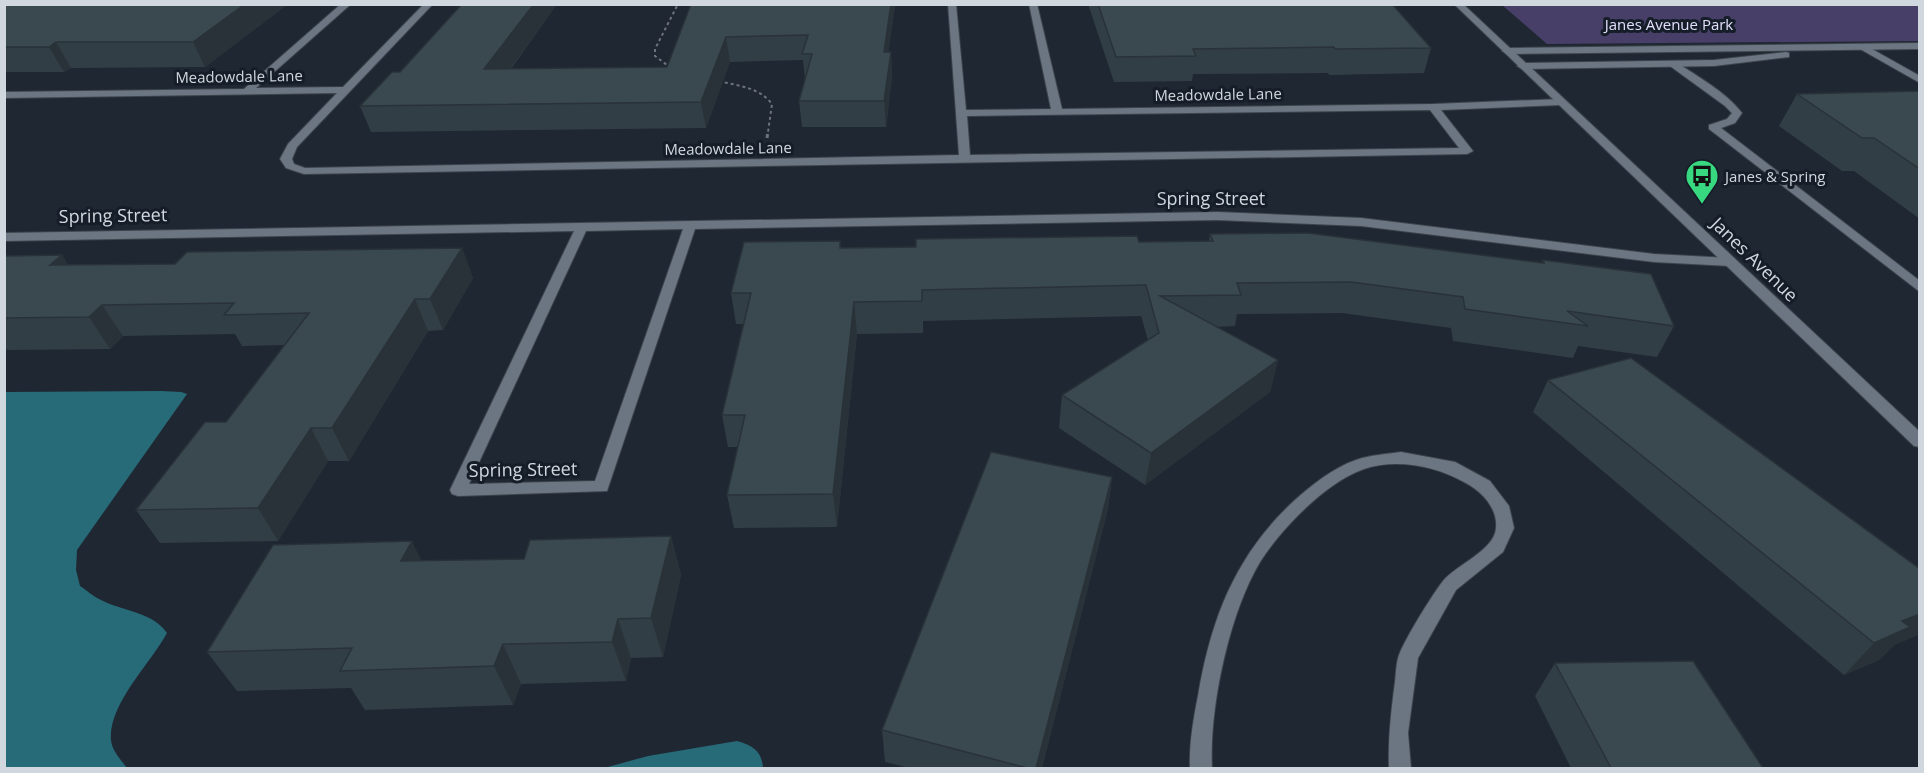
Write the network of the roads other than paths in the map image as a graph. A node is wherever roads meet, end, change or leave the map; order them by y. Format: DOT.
graph roads {
  1 [pos="346,4"];
  2 [pos="429,4"];
  3 [pos="952,4"];
  4 [pos="1033,4"];
  5 [pos="1458,4"];
  6 [pos="1920,46"];
  7 [pos="1863,47"];
  8 [pos="1815,48"];
  9 [pos="1507,51"];
  10 [pos="1673,64"];
  11 [pos="1522,66"];
  12 [pos="1920,80"];
  13 [pos="347,90"];
  14 [pos="247,91"];
  15 [pos="4,95"];
  16 [pos="1561,102"];
  17 [pos="1433,107"];
  18 [pos="1057,111"];
  19 [pos="960,113"];
  20 [pos="965,158"];
  21 [pos="690,225"];
  22 [pos="582,227"];
  23 [pos="4,237"];
  24 [pos="1730,262"];
  25 [pos="1920,288"];
  26 [pos="1920,442"];
  27 [pos="1201,768"];
  28 [pos="1400,768"];
  1 -- 14 [label="street"];
  2 -- 13 [label="street"];
  3 -- 19 [label="street"];
  4 -- 18 [label="street"];
  5 -- 9 [label="street, Janes Avenue"];
  6 -- 7 [label="street"];
  7 -- 8 [label="street"];
  7 -- 12 [label="street"];
  8 -- 9 [label="street"];
  8 -- 10 [label="street"];
  9 -- 11 [label="street, Janes Avenue"];
  10 -- 11 [label="street"];
  10 -- 25 [label="street"];
  11 -- 16 [label="street, Janes Avenue"];
  13 -- 14 [label="street, Meadowdale Lane"];
  13 -- 20 [label="street, Meadowdale Lane"];
  14 -- 15 [label="street, Meadowdale Lane"];
  16 -- 17 [label="street, Meadowdale Lane"];
  16 -- 24 [label="street, Janes Avenue"];
  17 -- 18 [label="street, Meadowdale Lane"];
  17 -- 20 [label="street, Meadowdale Lane"];
  18 -- 19 [label="street, Meadowdale Lane"];
  19 -- 20 [label="street"];
  21 -- 22 [label="street, Spring Street"];
  21 -- 22 [label="street, Spring Street"];
  21 -- 24 [label="street, Spring Street"];
  22 -- 23 [label="street, Spring Street"];
  24 -- 26 [label="street, Janes Avenue"];
  27 -- 28 [label="street"];
}
